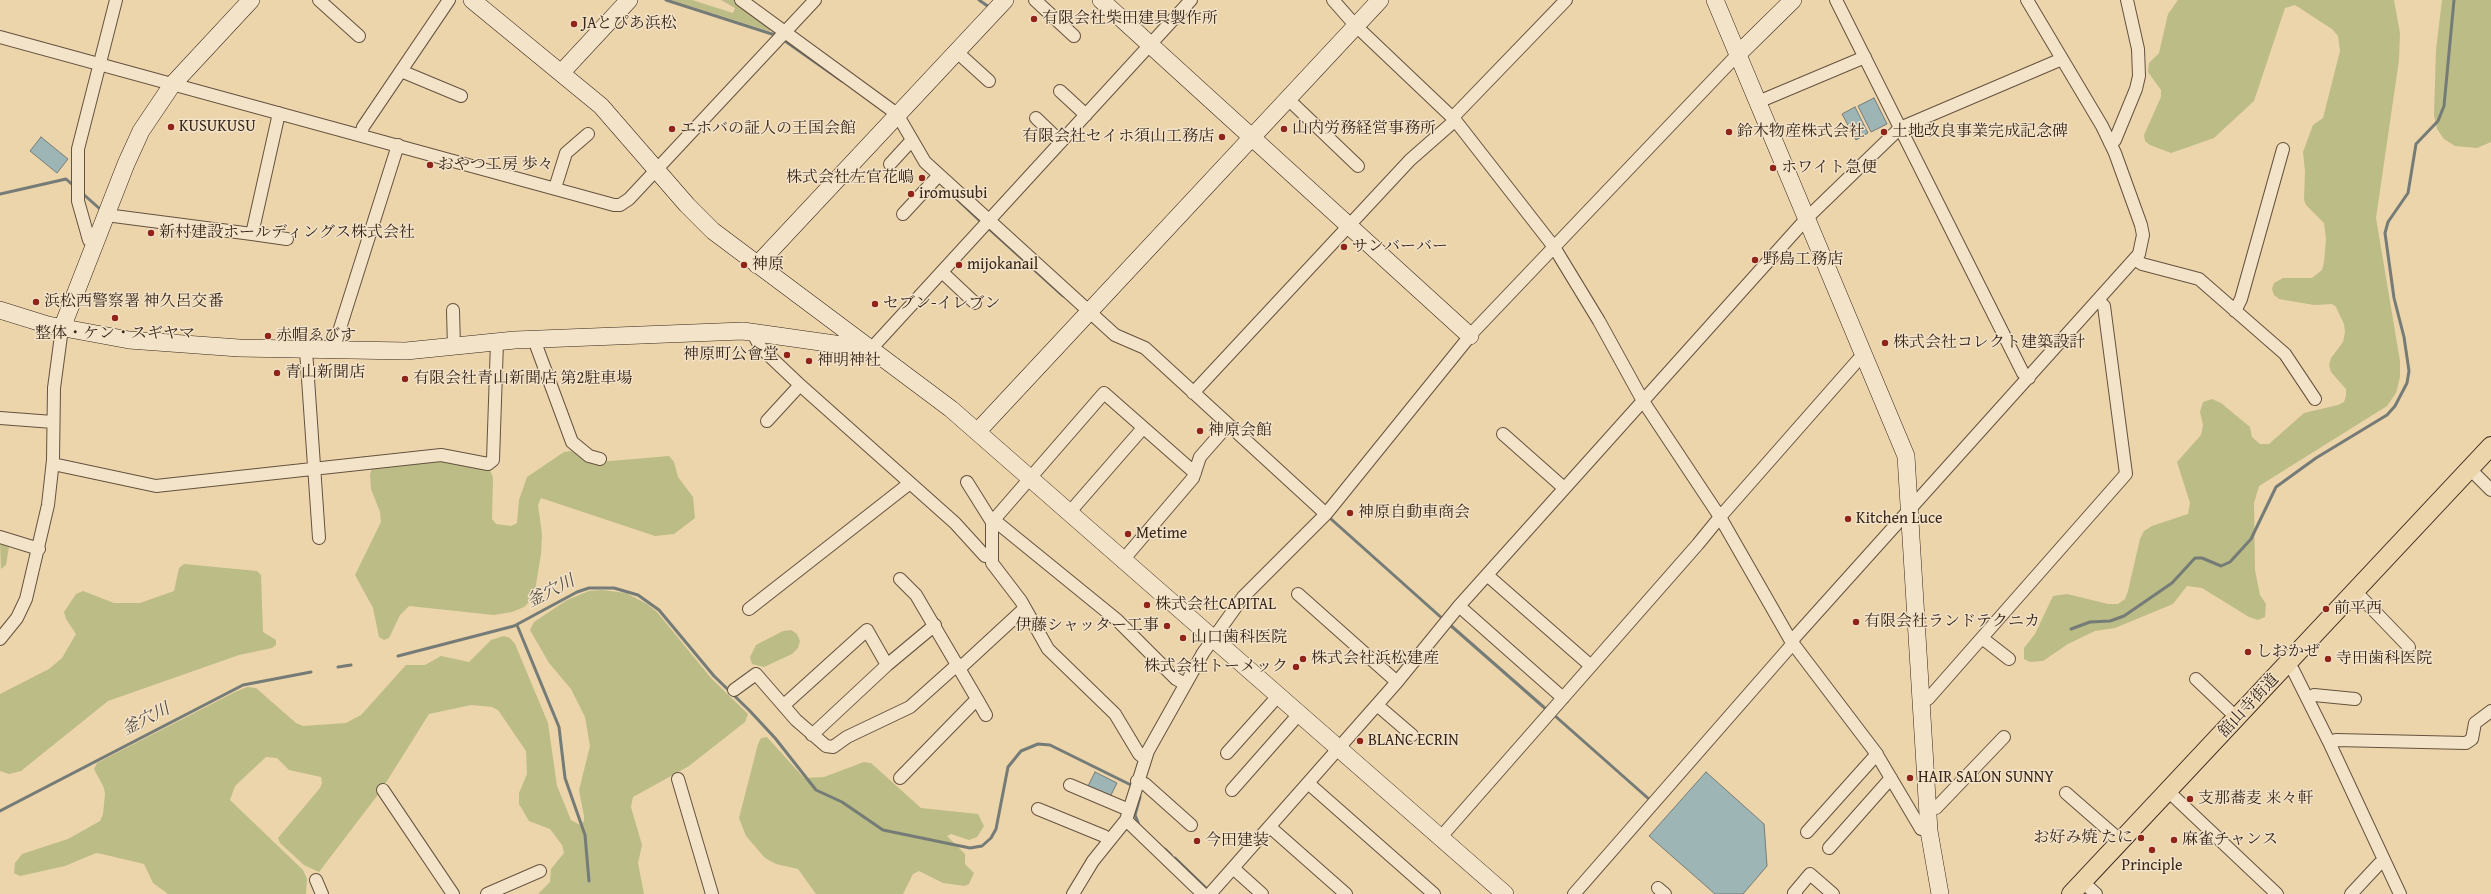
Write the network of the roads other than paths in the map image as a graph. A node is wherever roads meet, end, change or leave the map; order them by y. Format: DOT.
graph roads {
  1 [pos="116,0"];
  2 [pos="251,0"];
  3 [pos="319,0"];
  4 [pos="449,0"];
  5 [pos="472,0"];
  6 [pos="629,0"];
  7 [pos="741,0"];
  8 [pos="815,0"];
  9 [pos="1005,0"];
  10 [pos="1035,0"];
  11 [pos="1102,0"];
  12 [pos="1191,0"];
  13 [pos="1333,0"];
  14 [pos="1380,0"];
  15 [pos="1566,0"];
  16 [pos="1715,0"];
  17 [pos="1793,0"];
  18 [pos="1836,0"];
  19 [pos="2027,0"];
  20 [pos="2127,0"];
  21 [pos="1355,25"];
  22 [pos="784,33"];
  23 [pos="360,36"];
  24 [pos="1074,36"];
  25 [pos="0,37"];
  26 [pos="1151,45"];
  27 [pos="957,52"];
  28 [pos="1738,54"];
  29 [pos="1865,56"];
  30 [pos="2062,59"];
  31 [pos="99,65"];
  32 [pos="401,71"];
  33 [pos="561,73"];
  34 [pos="989,81"];
  35 [pos="172,85"];
  36 [pos="1060,91"];
  37 [pos="461,96"];
  38 [pos="1288,99"];
  39 [pos="1758,102"];
  40 [pos="279,113"];
  41 [pos="897,114"];
  42 [pos="1086,115"];
  43 [pos="1036,118"];
  44 [pos="1453,119"];
  45 [pos="1900,128"];
  46 [pos="588,134"];
  47 [pos="361,135"];
  48 [pos="1252,138"];
  49 [pos="912,140"];
  50 [pos="1061,142"];
  51 [pos="2110,142"];
  52 [pos="398,145"];
  53 [pos="2283,149"];
  54 [pos="890,164"];
  55 [pos="1358,166"];
  56 [pos="656,169"];
  57 [pos="939,175"];
  58 [pos="555,188"];
  59 [pos="903,214"];
  60 [pos="106,215"];
  61 [pos="1807,218"];
  62 [pos="989,220"];
  63 [pos="1349,225"];
  64 [pos="252,234"];
  65 [pos="287,239"];
  66 [pos="95,243"];
  67 [pos="1554,247"];
  68 [pos="2136,260"];
  69 [pos="757,265"];
  70 [pos="942,272"];
  71 [pos="2099,301"];
  72 [pos="975,303"];
  73 [pos="0,310"];
  74 [pos="453,310"];
  75 [pos="2235,311"];
  76 [pos="1090,312"];
  77 [pos="62,328"];
  78 [pos="756,332"];
  79 [pos="1470,336"];
  80 [pos="536,339"];
  81 [pos="497,342"];
  82 [pos="454,348"];
  83 [pos="871,349"];
  84 [pos="306,350"];
  85 [pos="335,350"];
  86 [pos="1865,357"];
  87 [pos="2029,378"];
  88 [pos="800,385"];
  89 [pos="1193,393"];
  90 [pos="2315,399"];
  91 [pos="1643,401"];
  92 [pos="0,418"];
  93 [pos="767,421"];
  94 [pos="53,422"];
  95 [pos="1228,425"];
  96 [pos="1143,428"];
  97 [pos="977,432"];
  98 [pos="1503,434"];
  99 [pos="2491,446"];
  100 [pos="600,459"];
  101 [pos="52,464"];
  102 [pos="314,469"];
  103 [pos="2470,469"];
  104 [pos="1195,473"];
  105 [pos="1030,479"];
  106 [pos="967,482"];
  107 [pos="910,483"];
  108 [pos="1564,488"];
  109 [pos="2491,490"];
  110 [pos="1911,507"];
  111 [pos="1069,513"];
  112 [pos="1326,514"];
  113 [pos="1720,517"];
  114 [pos="993,521"];
  115 [pos="0,537"];
  116 [pos="319,538"];
  117 [pos="39,549"];
  118 [pos="992,556"];
  119 [pos="1123,560"];
  120 [pos="1487,574"];
  121 [pos="900,579"];
  122 [pos="2356,592"];
  123 [pos="1298,594"];
  124 [pos="1459,606"];
  125 [pos="749,608"];
  126 [pos="1025,608"];
  127 [pos="935,625"];
  128 [pos="1982,638"];
  129 [pos="1213,639"];
  130 [pos="0,640"];
  131 [pos="1792,643"];
  132 [pos="2409,647"];
  133 [pos="2009,659"];
  134 [pos="887,665"];
  135 [pos="2288,665"];
  136 [pos="959,666"];
  137 [pos="1591,666"];
  138 [pos="2196,679"];
  139 [pos="1397,682"];
  140 [pos="1185,684"];
  141 [pos="734,690"];
  142 [pos="1278,696"];
  143 [pos="1563,698"];
  144 [pos="977,699"];
  145 [pos="1922,699"];
  146 [pos="2308,699"];
  147 [pos="2355,699"];
  148 [pos="784,705"];
  149 [pos="1377,705"];
  150 [pos="2491,711"];
  151 [pos="986,714"];
  152 [pos="1299,714"];
  153 [pos="2237,718"];
  154 [pos="812,735"];
  155 [pos="1412,735"];
  156 [pos="2004,737"];
  157 [pos="2329,742"];
  158 [pos="1339,749"];
  159 [pos="1227,753"];
  160 [pos="1877,754"];
  161 [pos="1144,758"];
  162 [pos="900,778"];
  163 [pos="1891,778"];
  164 [pos="678,779"];
  165 [pos="1137,781"];
  166 [pos="1308,784"];
  167 [pos="1070,785"];
  168 [pos="383,790"];
  169 [pos="1232,790"];
  170 [pos="2168,791"];
  171 [pos="2066,793"];
  172 [pos="1928,808"];
  173 [pos="1038,809"];
  174 [pos="1128,815"];
  175 [pos="1191,824"];
  176 [pos="1270,827"];
  177 [pos="1929,828"];
  178 [pos="1807,832"];
  179 [pos="1440,838"];
  180 [pos="1109,841"];
  181 [pos="2121,841"];
  182 [pos="1829,848"];
  183 [pos="2385,862"];
  184 [pos="1233,868"];
  185 [pos="540,871"];
  186 [pos="316,880"];
  187 [pos="2077,888"];
  188 [pos="322,894"];
  189 [pos="453,894"];
  190 [pos="487,894"];
  191 [pos="712,894"];
  192 [pos="1073,894"];
  193 [pos="1203,894"];
  194 [pos="1210,894"];
  195 [pos="1262,894"];
  196 [pos="1346,894"];
  197 [pos="1434,894"];
  198 [pos="1505,894"];
  199 [pos="1574,894"];
  200 [pos="1796,894"];
  201 [pos="1833,894"];
  202 [pos="1940,894"];
  203 [pos="2096,894"];
  204 [pos="2277,894"];
  205 [pos="2351,894"];
  206 [pos="2400,894"];
  1 -- 31 [label="street"];
  2 -- 35 [label="street"];
  3 -- 23 [label="street"];
  4 -- 32 [label="street"];
  5 -- 33 [label="street"];
  6 -- 33 [label="street"];
  7 -- 22 [label="street"];
  8 -- 22 [label="street"];
  9 -- 27 [label="street"];
  10 -- 24 [label="street"];
  11 -- 26 [label="street"];
  12 -- 26 [label="street"];
  13 -- 21 [label="street"];
  14 -- 21 [label="street"];
  15 -- 44 [label="street"];
  16 -- 28 [label="street"];
  17 -- 28 [label="street"];
  18 -- 29 [label="street"];
  19 -- 30 [label="street"];
  20 -- 51 [label="street"];
  21 -- 38 [label="street"];
  21 -- 44 [label="street"];
  22 -- 41 [label="street"];
  22 -- 56 [label="street"];
  25 -- 31 [label="street"];
  26 -- 42 [label="street"];
  26 -- 48 [label="street"];
  27 -- 34 [label="street"];
  27 -- 41 [label="street"];
  28 -- 39 [label="street"];
  28 -- 67 [label="street"];
  29 -- 39 [label="street"];
  29 -- 45 [label="street"];
  30 -- 45 [label="street"];
  30 -- 51 [label="street"];
  31 -- 35 [label="street"];
  31 -- 66 [label="street"];
  32 -- 37 [label="street"];
  32 -- 47 [label="street"];
  33 -- 56 [label="street"];
  35 -- 40 [label="street"];
  35 -- 60 [label="street"];
  36 -- 42 [label="street"];
  38 -- 48 [label="street"];
  38 -- 55 [label="street"];
  39 -- 61 [label="street"];
  40 -- 47 [label="street"];
  40 -- 64 [label="street"];
  41 -- 49 [label="street"];
  41 -- 69 [label="street"];
  42 -- 50 [label="street"];
  43 -- 50 [label="street"];
  44 -- 63 [label="street"];
  44 -- 67 [label="street"];
  45 -- 61 [label="street"];
  45 -- 87 [label="street"];
  46 -- 58 [label="street"];
  47 -- 52 [label="street"];
  48 -- 63 [label="street"];
  48 -- 76 [label="street"];
  49 -- 54 [label="street"];
  49 -- 57 [label="street"];
  50 -- 62 [label="street"];
  51 -- 68 [label="street"];
  52 -- 58 [label="street"];
  52 -- 85 [label="street"];
  53 -- 75 [label="street"];
  56 -- 58 [label="street"];
  56 -- 69 [label="street"];
  57 -- 59 [label="street"];
  57 -- 62 [label="street"];
  60 -- 64 [label="street"];
  60 -- 66 [label="street"];
  61 -- 86 [label="street"];
  61 -- 91 [label="street"];
  62 -- 70 [label="street"];
  62 -- 76 [label="street"];
  63 -- 79 [label="street"];
  63 -- 89 [label="street"];
  64 -- 65 [label="street"];
  66 -- 77 [label="street"];
  67 -- 79 [label="street"];
  67 -- 91 [label="street"];
  68 -- 71 [label="street"];
  68 -- 75 [label="street"];
  69 -- 83 [label="street"];
  70 -- 72 [label="street"];
  70 -- 83 [label="street"];
  71 -- 87 [label="street"];
  71 -- 128 [label="street"];
  73 -- 77 [label="street"];
  74 -- 82 [label="street"];
  75 -- 90 [label="street"];
  76 -- 89 [label="street"];
  76 -- 97 [label="street"];
  77 -- 84 [label="street"];
  77 -- 94 [label="street"];
  78 -- 80 [label="street"];
  78 -- 83 [label="street"];
  78 -- 88 [label="street"];
  79 -- 112 [label="street"];
  80 -- 81 [label="street"];
  80 -- 100 [label="street"];
  81 -- 82 [label="street"];
  81 -- 102 [label="street"];
  82 -- 85 [label="street"];
  83 -- 97 [label="street"];
  84 -- 85 [label="street"];
  84 -- 102 [label="street"];
  86 -- 110 [label="street"];
  86 -- 113 [label="street"];
  87 -- 110 [label="street"];
  88 -- 93 [label="street"];
  88 -- 107 [label="street"];
  89 -- 95 [label="street"];
  91 -- 108 [label="street"];
  91 -- 113 [label="street"];
  92 -- 94 [label="street"];
  94 -- 101 [label="street"];
  95 -- 104 [label="street"];
  95 -- 112 [label="street"];
  96 -- 104 [label="street"];
  96 -- 105 [label="street"];
  96 -- 111 [label="street"];
  97 -- 105 [label="street"];
  98 -- 108 [label="street"];
  99 -- 103 [label="main road, 舘山寺街道"];
  101 -- 102 [label="street"];
  101 -- 117 [label="street"];
  102 -- 116 [label="street"];
  103 -- 109 [label="street"];
  103 -- 122 [label="main road, 舘山寺街道"];
  104 -- 119 [label="street"];
  105 -- 111 [label="street"];
  105 -- 114 [label="street"];
  106 -- 114 [label="street"];
  107 -- 118 [label="street"];
  107 -- 125 [label="street"];
  108 -- 120 [label="street"];
  110 -- 131 [label="street"];
  110 -- 145 [label="street"];
  111 -- 119 [label="street"];
  112 -- 129 [label="street"];
  113 -- 131 [label="street"];
  113 -- 137 [label="street"];
  114 -- 118 [label="street"];
  114 -- 140 [label="street"];
  115 -- 117 [label="street"];
  117 -- 130 [label="street"];
  118 -- 126 [label="street"];
  119 -- 129 [label="street"];
  120 -- 124 [label="street"];
  120 -- 137 [label="street"];
  121 -- 127 [label="street"];
  122 -- 132 [label="street"];
  122 -- 135 [label="main road, 舘山寺街道"];
  123 -- 139 [label="street"];
  124 -- 139 [label="street"];
  124 -- 143 [label="street"];
  126 -- 136 [label="street"];
  126 -- 161 [label="street"];
  127 -- 134 [label="street"];
  127 -- 136 [label="street"];
  128 -- 133 [label="street"];
  128 -- 145 [label="street"];
  129 -- 140 [label="street"];
  129 -- 142 [label="street"];
  131 -- 160 [label="street"];
  131 -- 199 [label="street"];
  134 -- 148 [label="street"];
  134 -- 154 [label="street"];
  135 -- 146 [label="street"];
  135 -- 153 [label="main road, 舘山寺街道"];
  136 -- 144 [label="street"];
  136 -- 154 [label="street"];
  137 -- 143 [label="street"];
  138 -- 153 [label="street"];
  139 -- 149 [label="street"];
  140 -- 161 [label="street"];
  141 -- 148 [label="street"];
  142 -- 152 [label="street"];
  142 -- 159 [label="street"];
  143 -- 179 [label="street"];
  144 -- 151 [label="street"];
  144 -- 162 [label="street"];
  145 -- 172 [label="street"];
  146 -- 147 [label="street"];
  146 -- 157 [label="street"];
  148 -- 154 [label="street"];
  149 -- 155 [label="street"];
  149 -- 158 [label="street"];
  150 -- 157 [label="street"];
  152 -- 158 [label="street"];
  152 -- 169 [label="street"];
  153 -- 170 [label="main road, 舘山寺街道"];
  156 -- 172 [label="street"];
  157 -- 183 [label="street"];
  158 -- 166 [label="street"];
  158 -- 179 [label="street"];
  160 -- 163 [label="street"];
  160 -- 178 [label="street"];
  161 -- 165 [label="street"];
  163 -- 177 [label="street"];
  163 -- 182 [label="street"];
  164 -- 191 [label="street"];
  165 -- 174 [label="street"];
  165 -- 175 [label="street"];
  166 -- 176 [label="street"];
  166 -- 197 [label="street"];
  167 -- 174 [label="street"];
  168 -- 189 [label="street"];
  170 -- 181 [label="main road, 舘山寺街道"];
  170 -- 204 [label="street"];
  171 -- 181 [label="street"];
  172 -- 177 [label="street"];
  173 -- 180 [label="street"];
  174 -- 180 [label="street"];
  174 -- 193 [label="street"];
  176 -- 184 [label="street"];
  176 -- 196 [label="street"];
  177 -- 202 [label="street"];
  179 -- 198 [label="street"];
  180 -- 192 [label="street"];
  181 -- 187 [label="main road, 舘山寺街道"];
  183 -- 205 [label="street"];
  183 -- 206 [label="street"];
  184 -- 194 [label="street"];
  184 -- 195 [label="street"];
  185 -- 190 [label="street"];
  186 -- 188 [label="street"];
  187 -- 203 [label="street"];
  200 -- 201 [label="street"];
}
